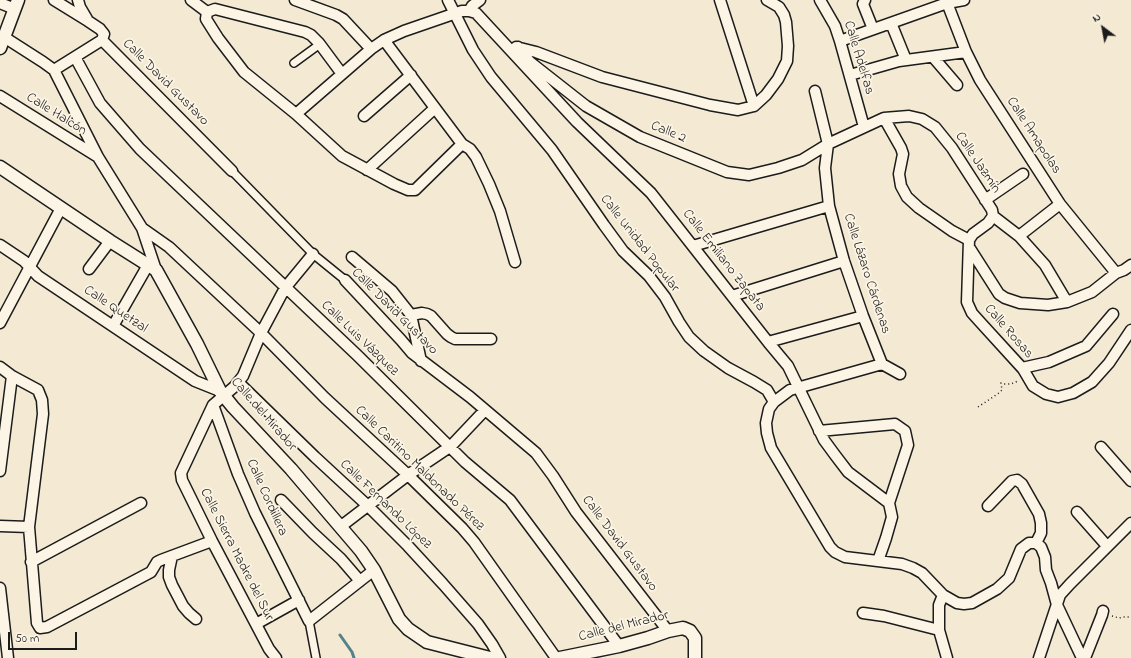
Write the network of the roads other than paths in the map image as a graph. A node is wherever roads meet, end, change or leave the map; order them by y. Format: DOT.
graph roads {
  1 [pos="54,0"];
  2 [pos="78,0"];
  3 [pos="191,0"];
  4 [pos="295,0"];
  5 [pos="448,0"];
  6 [pos="480,0"];
  7 [pos="720,0"];
  8 [pos="767,0"];
  9 [pos="820,0"];
  10 [pos="865,0"];
  11 [pos="964,0"];
  12 [pos="946,1"];
  13 [pos="0,3"];
  14 [pos="17,5"];
  15 [pos="469,11"];
  16 [pos="207,12"];
  17 [pos="454,14"];
  18 [pos="88,20"];
  19 [pos="891,23"];
  20 [pos="873,29"];
  21 [pos="103,37"];
  22 [pos="384,40"];
  23 [pos="840,41"];
  24 [pos="2,42"];
  25 [pos="320,44"];
  26 [pos="504,44"];
  27 [pos="518,47"];
  28 [pos="371,49"];
  29 [pos="966,52"];
  30 [pos="75,57"];
  31 [pos="933,57"];
  32 [pos="906,60"];
  33 [pos="294,63"];
  34 [pos="54,70"];
  35 [pos="342,74"];
  36 [pos="850,75"];
  37 [pos="411,76"];
  38 [pos="957,85"];
  39 [pos="815,91"];
  40 [pos="0,96"];
  41 [pos="754,106"];
  42 [pos="435,108"];
  43 [pos="296,114"];
  44 [pos="364,116"];
  45 [pos="884,118"];
  46 [pos="864,128"];
  47 [pos="462,144"];
  48 [pos="828,144"];
  49 [pos="98,157"];
  50 [pos="0,167"];
  51 [pos="367,170"];
  52 [pos="232,171"];
  53 [pos="1023,174"];
  54 [pos="985,200"];
  55 [pos="1060,204"];
  56 [pos="829,206"];
  57 [pos="61,208"];
  58 [pos="993,216"];
  59 [pos="142,228"];
  60 [pos="1019,236"];
  61 [pos="110,241"];
  62 [pos="969,243"];
  63 [pos="0,245"];
  64 [pos="693,246"];
  65 [pos="313,254"];
  66 [pos="352,257"];
  67 [pos="515,262"];
  68 [pos="844,262"];
  69 [pos="1131,265"];
  70 [pos="30,267"];
  71 [pos="152,268"];
  72 [pos="89,269"];
  73 [pos="1116,273"];
  74 [pos="344,280"];
  75 [pos="285,288"];
  76 [pos="732,296"];
  77 [pos="1067,302"];
  78 [pos="1113,314"];
  79 [pos="411,315"];
  80 [pos="863,316"];
  81 [pos="0,323"];
  82 [pos="113,326"];
  83 [pos="1131,330"];
  84 [pos="260,333"];
  85 [pos="491,339"];
  86 [pos="768,342"];
  87 [pos="421,361"];
  88 [pos="882,364"];
  89 [pos="0,367"];
  90 [pos="1024,372"];
  91 [pos="900,374"];
  92 [pos="12,376"];
  93 [pos="238,382"];
  94 [pos="798,387"];
  95 [pos="222,394"];
  96 [pos="774,402"];
  97 [pos="213,405"];
  98 [pos="485,410"];
  99 [pos="819,431"];
  100 [pos="451,446"];
  101 [pos="1101,447"];
  102 [pos="0,471"];
  103 [pos="408,475"];
  104 [pos="1131,481"];
  105 [pos="280,500"];
  106 [pos="141,503"];
  107 [pos="889,503"];
  108 [pos="368,506"];
  109 [pos="988,506"];
  110 [pos="1077,512"];
  111 [pos="1131,523"];
  112 [pos="0,526"];
  113 [pos="29,527"];
  114 [pos="340,528"];
  115 [pos="212,541"];
  116 [pos="1036,543"];
  117 [pos="1107,546"];
  118 [pos="172,556"];
  119 [pos="878,561"];
  120 [pos="31,562"];
  121 [pos="374,570"];
  122 [pos="360,581"];
  123 [pos="0,588"];
  124 [pos="943,595"];
  125 [pos="299,600"];
  126 [pos="1057,605"];
  127 [pos="1103,611"];
  128 [pos="863,614"];
  129 [pos="196,619"];
  130 [pos="309,621"];
  131 [pos="256,624"];
  132 [pos="939,630"];
  133 [pos="668,631"];
  134 [pos="619,646"];
  135 [pos="8,658"];
  136 [pos="276,658"];
  137 [pos="316,658"];
  138 [pos="490,658"];
  139 [pos="500,658"];
  140 [pos="556,658"];
  141 [pos="560,658"];
  142 [pos="695,658"];
  143 [pos="947,658"];
  144 [pos="1039,658"];
  145 [pos="1082,658"];
  146 [pos="1085,658"];
  1 -- 18 [label="street"];
  2 -- 18 [label="street"];
  3 -- 16 [label="street"];
  4 -- 28 [label="street"];
  5 -- 17 [label="street, Calle Unidad Popular"];
  6 -- 15 [label="street"];
  7 -- 41 [label="street"];
  8 -- 41 [label="street"];
  9 -- 23 [label="street, Calle Adelfas"];
  10 -- 20 [label="street"];
  11 -- 12 [label="street"];
  12 -- 19 [label="street"];
  12 -- 29 [label="street, Calle Amapolas"];
  13 -- 14 [label="street"];
  14 -- 24 [label="street"];
  15 -- 17 [label="street"];
  15 -- 26 [label="street, Calle Emiliano Zapata"];
  16 -- 25 [label="street"];
  16 -- 43 [label="street"];
  17 -- 22 [label="street"];
  17 -- 96 [label="street, Calle Unidad Popular"];
  18 -- 21 [label="street, Calle David Gustavo"];
  19 -- 20 [label="street"];
  19 -- 32 [label="street"];
  20 -- 23 [label="street"];
  21 -- 30 [label="street"];
  21 -- 52 [label="street, Calle David Gustavo"];
  22 -- 28 [label="street"];
  22 -- 37 [label="street"];
  23 -- 36 [label="street, Calle Adelfas"];
  24 -- 34 [label="street"];
  25 -- 33 [label="street"];
  25 -- 35 [label="street"];
  26 -- 27 [label="street"];
  26 -- 64 [label="street, Calle Emiliano Zapata"];
  27 -- 41 [label="street"];
  27 -- 48 [label="street, Calle 2"];
  28 -- 35 [label="street"];
  29 -- 31 [label="street"];
  29 -- 55 [label="street, Calle Amapolas"];
  30 -- 34 [label="street"];
  30 -- 75 [label="street, Calle Luis Vázquez"];
  31 -- 32 [label="street"];
  31 -- 38 [label="street"];
  32 -- 36 [label="street"];
  34 -- 49 [label="street"];
  35 -- 43 [label="street"];
  36 -- 46 [label="street, Calle Adelfas"];
  37 -- 42 [label="street"];
  37 -- 44 [label="street"];
  39 -- 48 [label="street"];
  40 -- 49 [label="street, Calle Halcón"];
  42 -- 47 [label="street"];
  42 -- 51 [label="street"];
  43 -- 51 [label="street"];
  45 -- 46 [label="street, Calle Jazmín"];
  45 -- 54 [label="street, Calle Jazmín"];
  45 -- 62 [label="street"];
  46 -- 48 [label="street, Calle Jazmín"];
  47 -- 51 [label="street"];
  47 -- 67 [label="street"];
  48 -- 56 [label="street, Calle Lázaro Cárdenas"];
  49 -- 59 [label="street"];
  50 -- 57 [label="street, Calle del Mirador"];
  52 -- 65 [label="street, Calle David Gustavo"];
  53 -- 54 [label="street"];
  54 -- 58 [label="street, Calle Jazmín"];
  55 -- 60 [label="street"];
  55 -- 73 [label="street, Calle Amapolas"];
  56 -- 64 [label="street"];
  56 -- 68 [label="street, Calle Lázaro Cárdenas"];
  57 -- 61 [label="street, Calle del Mirador"];
  57 -- 70 [label="street"];
  58 -- 60 [label="street, Calle Jazmín"];
  58 -- 62 [label="street"];
  59 -- 71 [label="street"];
  59 -- 84 [label="street, Calle Caritino Maldonado Pérez"];
  60 -- 77 [label="street, Calle Jazmín"];
  61 -- 71 [label="street, Calle del Mirador"];
  61 -- 72 [label="street"];
  62 -- 77 [label="street"];
  62 -- 90 [label="street, Calle Rosas"];
  63 -- 70 [label="street, Calle Quetzal"];
  64 -- 76 [label="street, Calle Emiliano Zapata"];
  65 -- 74 [label="street, Calle David Gustavo"];
  65 -- 75 [label="street"];
  66 -- 79 [label="street"];
  68 -- 76 [label="street"];
  68 -- 80 [label="street, Calle Lázaro Cárdenas"];
  69 -- 73 [label="street"];
  70 -- 81 [label="street"];
  70 -- 82 [label="street, Calle Quetzal"];
  71 -- 82 [label="street"];
  71 -- 95 [label="street, Calle del Mirador"];
  73 -- 77 [label="street"];
  74 -- 87 [label="street, Calle David Gustavo"];
  75 -- 84 [label="street"];
  75 -- 100 [label="street, Calle Luis Vázquez"];
  76 -- 86 [label="street, Calle Emiliano Zapata"];
  78 -- 90 [label="street"];
  79 -- 85 [label="street"];
  79 -- 87 [label="street"];
  80 -- 86 [label="street"];
  80 -- 88 [label="street, Calle Lázaro Cárdenas"];
  82 -- 95 [label="street, Calle Quetzal"];
  83 -- 90 [label="street, Calle Rosas"];
  84 -- 93 [label="street"];
  84 -- 103 [label="street, Calle Caritino Maldonado Pérez"];
  86 -- 94 [label="street, Calle Emiliano Zapata"];
  87 -- 98 [label="street, Calle David Gustavo"];
  88 -- 91 [label="street"];
  88 -- 94 [label="street"];
  89 -- 92 [label="street"];
  92 -- 102 [label="street"];
  92 -- 113 [label="street"];
  93 -- 95 [label="street"];
  93 -- 108 [label="street, Calle Fernando López"];
  94 -- 96 [label="street"];
  94 -- 99 [label="street, Calle Emiliano Zapata"];
  95 -- 97 [label="street"];
  95 -- 114 [label="street, Calle del Mirador"];
  96 -- 119 [label="street"];
  97 -- 115 [label="street, Calle Sierra Madre del Sur"];
  97 -- 125 [label="street, Calle Cordillera"];
  98 -- 100 [label="street"];
  98 -- 133 [label="street, Calle David Gustavo"];
  99 -- 107 [label="street, Calle Emiliano Zapata"];
  99 -- 107 [label="street"];
  100 -- 103 [label="street"];
  100 -- 134 [label="street, Calle Luis Vázquez"];
  101 -- 104 [label="street"];
  103 -- 108 [label="street"];
  103 -- 140 [label="street, Calle Caritino Maldonado Pérez"];
  105 -- 122 [label="street"];
  106 -- 120 [label="street"];
  107 -- 119 [label="street"];
  108 -- 114 [label="street"];
  108 -- 139 [label="street, Calle Fernando López"];
  109 -- 116 [label="street"];
  110 -- 117 [label="street"];
  111 -- 117 [label="street"];
  112 -- 113 [label="street"];
  113 -- 120 [label="street"];
  114 -- 121 [label="street, Calle del Mirador"];
  115 -- 118 [label="street"];
  115 -- 131 [label="street, Calle Sierra Madre del Sur"];
  116 -- 124 [label="street"];
  116 -- 126 [label="street"];
  117 -- 126 [label="street"];
  118 -- 120 [label="street"];
  118 -- 129 [label="street"];
  119 -- 124 [label="street"];
  121 -- 122 [label="street"];
  121 -- 138 [label="street, Calle del Mirador"];
  122 -- 130 [label="street"];
  123 -- 135 [label="street"];
  124 -- 132 [label="street"];
  125 -- 130 [label="street, Calle Cordillera"];
  125 -- 131 [label="street"];
  126 -- 144 [label="street"];
  126 -- 145 [label="street"];
  127 -- 146 [label="street"];
  128 -- 132 [label="street"];
  130 -- 137 [label="street"];
  131 -- 136 [label="street, Calle Sierra Madre del Sur"];
  132 -- 143 [label="street"];
  133 -- 134 [label="street, Calle del Mirador"];
  133 -- 142 [label="street, Calle del Mirador"];
  134 -- 141 [label="street, Calle del Mirador"];
}
